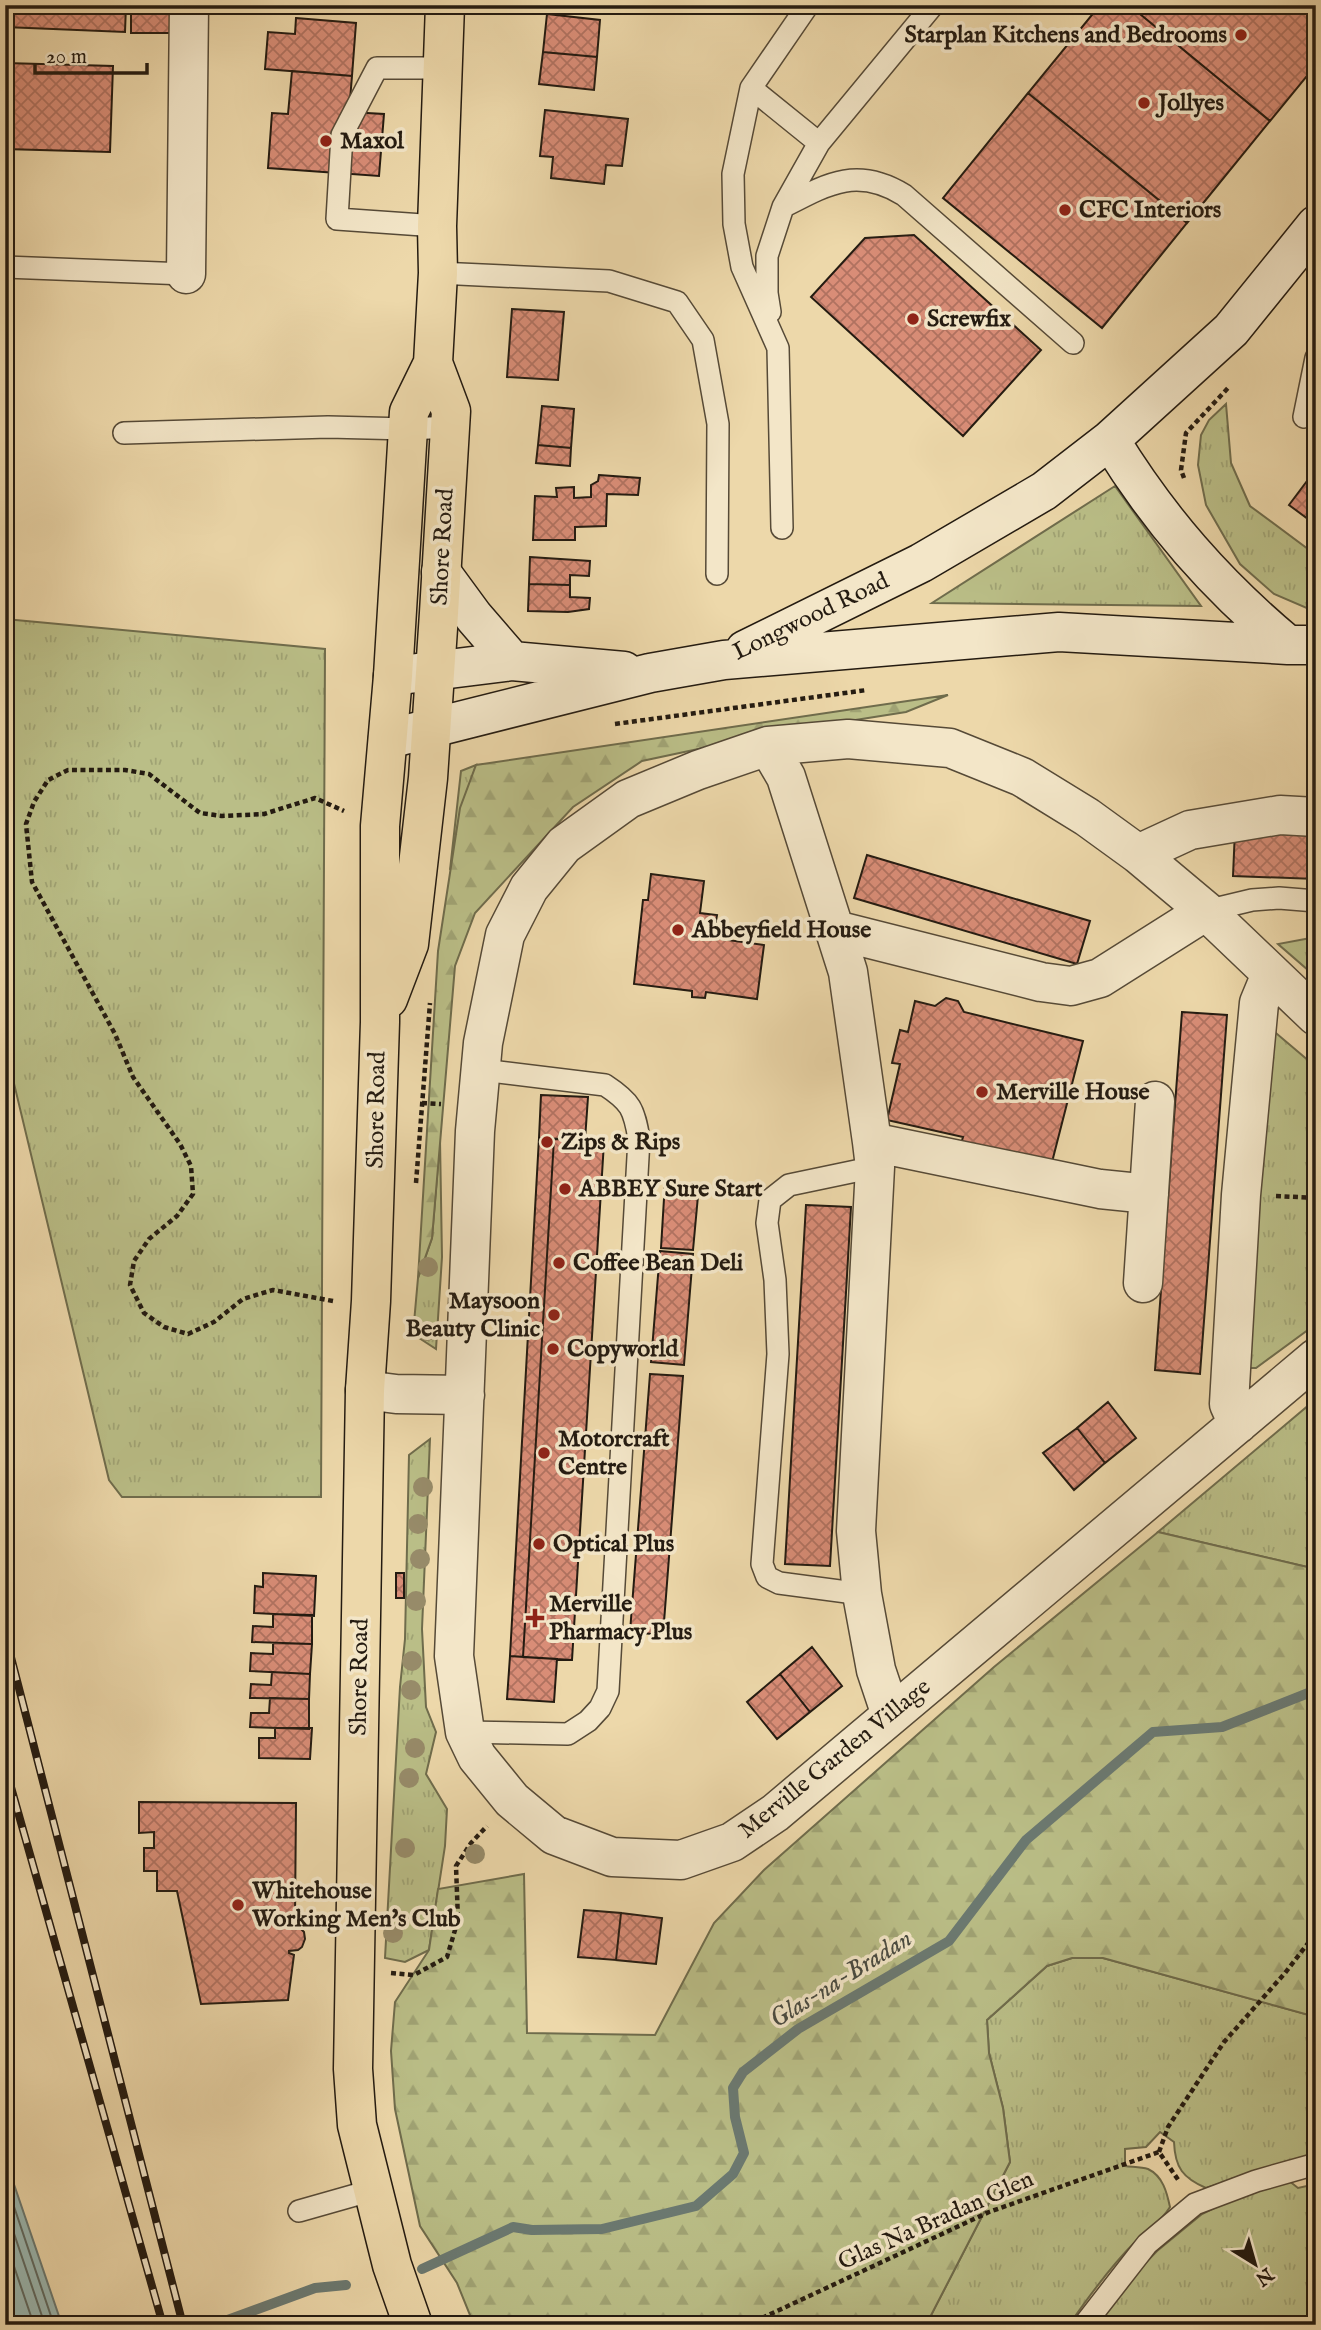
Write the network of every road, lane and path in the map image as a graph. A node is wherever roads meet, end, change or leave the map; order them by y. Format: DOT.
graph roads {
  1 [pos="189,5"];
  2 [pos="444,5"];
  3 [pos="808,5"];
  4 [pos="933,5"];
  5 [pos="443,68"];
  6 [pos="751,88"];
  7 [pos="819,143"];
  8 [pos="783,207"];
  9 [pos="1316,225"];
  10 [pos="437,226"];
  11 [pos="5,267"];
  12 [pos="438,272"];
  13 [pos="186,274"];
  14 [pos="1073,343"];
  15 [pos="778,348"];
  16 [pos="1316,358"];
  17 [pos="433,363"];
  18 [pos="1237,379"];
  19 [pos="1304,417"];
  20 [pos="451,427"];
  21 [pos="408,429"];
  22 [pos="124,433"];
  23 [pos="1110,440"];
  24 [pos="1185,481"];
  25 [pos="782,528"];
  26 [pos="441,572"];
  27 [pos="717,574"];
  28 [pos="1302,645"];
  29 [pos="724,660"];
  30 [pos="512,661"];
  31 [pos="435,671"];
  32 [pos="650,673"];
  33 [pos="393,676"];
  34 [pos="870,689"];
  35 [pos="607,725"];
  36 [pos="431,729"];
  37 [pos="387,739"];
  38 [pos="768,746"];
  39 [pos="1316,817"];
  40 [pos="380,826"];
  41 [pos="1138,854"];
  42 [pos="1316,901"];
  43 [pos="1206,911"];
  44 [pos="835,930"];
  45 [pos="1271,974"];
  46 [pos="431,992"];
  47 [pos="1316,1016"];
  48 [pos="380,1022"];
  49 [pos="480,1088"];
  50 [pos="376,1100"];
  51 [pos="1154,1101"];
  52 [pos="422,1102"];
  53 [pos="873,1154"];
  54 [pos="1149,1194"];
  55 [pos="415,1195"];
  56 [pos="1143,1283"];
  57 [pos="338,1301"];
  58 [pos="1315,1359"];
  59 [pos="365,1390"];
  60 [pos="465,1395"];
  61 [pos="1238,1424"];
  62 [pos="862,1594"];
  63 [pos="891,1715"];
  64 [pos="465,1732"];
  65 [pos="512,1800"];
  66 [pos="1316,1933"];
  67 [pos="378,1972"];
  68 [pos="1159,2152"];
  69 [pos="1316,2164"];
  70 [pos="373,2190"];
  71 [pos="1195,2204"];
  72 [pos="299,2211"];
  73 [pos="413,2325"];
  74 [pos="729,2325"];
  75 [pos="1084,2325"];
  1 -- 13 [label="street"];
  2 -- 5 [label="main road, Shore Road"];
  3 -- 6 [label="lane"];
  4 -- 7 [label="lane"];
  5 -- 10 [label="main road, Shore Road"];
  5 -- 10 [label="lane"];
  6 -- 7 [label="lane"];
  6 -- 15 [label="lane"];
  7 -- 8 [label="lane"];
  8 -- 14 [label="lane"];
  8 -- 15 [label="lane"];
  9 -- 23 [label="street, Longwood Road"];
  10 -- 12 [label="main road, Shore Road"];
  11 -- 13 [label="lane"];
  12 -- 17 [label="main road, Shore Road"];
  12 -- 27 [label="lane"];
  15 -- 25 [label="lane"];
  16 -- 19 [label="lane"];
  17 -- 20 [label="main road, Shore Road"];
  17 -- 21 [label="main road, Shore Road"];
  18 -- 24 [label="path"];
  20 -- 21 [label="lane"];
  20 -- 26 [label="main road, Shore Road"];
  21 -- 22 [label="lane"];
  21 -- 33 [label="main road, Shore Road"];
  23 -- 28 [label="street"];
  23 -- 29 [label="street, Longwood Road"];
  26 -- 30 [label="street"];
  26 -- 31 [label="main road, Shore Road"];
  28 -- 29 [label="street, Longwood Road"];
  29 -- 32 [label="street"];
  30 -- 31 [label="street"];
  30 -- 32 [label="street"];
  31 -- 33 [label="street"];
  31 -- 36 [label="main road, Shore Road"];
  32 -- 36 [label="street"];
  33 -- 37 [label="main road, Shore Road"];
  34 -- 35 [label="path"];
  36 -- 37 [label="street"];
  36 -- 48 [label="main road, Shore Road"];
  37 -- 40 [label="main road, Shore Road"];
  38 -- 41 [label="street, Merville Garden Village"];
  38 -- 44 [label="street"];
  38 -- 49 [label="street, Merville Garden Village"];
  39 -- 41 [label="street"];
  40 -- 48 [label="main road, Shore Road"];
  40 -- 57 [label="path"];
  41 -- 43 [label="street, Merville Garden Village"];
  42 -- 43 [label="lane"];
  43 -- 44 [label="street"];
  43 -- 45 [label="street, Merville Garden Village"];
  44 -- 53 [label="street"];
  45 -- 47 [label="street, Merville Garden Village"];
  45 -- 61 [label="street"];
  46 -- 52 [label="path"];
  48 -- 50 [label="main road, Shore Road"];
  49 -- 52 [label="path"];
  49 -- 60 [label="street, Merville Garden Village"];
  49 -- 64 [label="lane"];
  50 -- 52 [label="path"];
  50 -- 59 [label="main road, Shore Road"];
  51 -- 54 [label="street"];
  52 -- 55 [label="path"];
  53 -- 54 [label="street"];
  53 -- 62 [label="street"];
  53 -- 62 [label="lane"];
  54 -- 56 [label="street"];
  58 -- 61 [label="street, Merville Garden Village"];
  59 -- 60 [label="street"];
  59 -- 70 [label="main road, Shore Road"];
  60 -- 64 [label="street, Merville Garden Village"];
  61 -- 63 [label="street, Merville Garden Village"];
  62 -- 63 [label="street"];
  63 -- 65 [label="street, Merville Garden Village"];
  64 -- 65 [label="street, Merville Garden Village"];
  65 -- 67 [label="path"];
  66 -- 68 [label="path"];
  68 -- 71 [label="path"];
  68 -- 74 [label="path, Glas Na Bradan Glen"];
  69 -- 71 [label="lane"];
  70 -- 72 [label="lane"];
  70 -- 73 [label="main road, Shore Road"];
  71 -- 75 [label="lane"];
}
